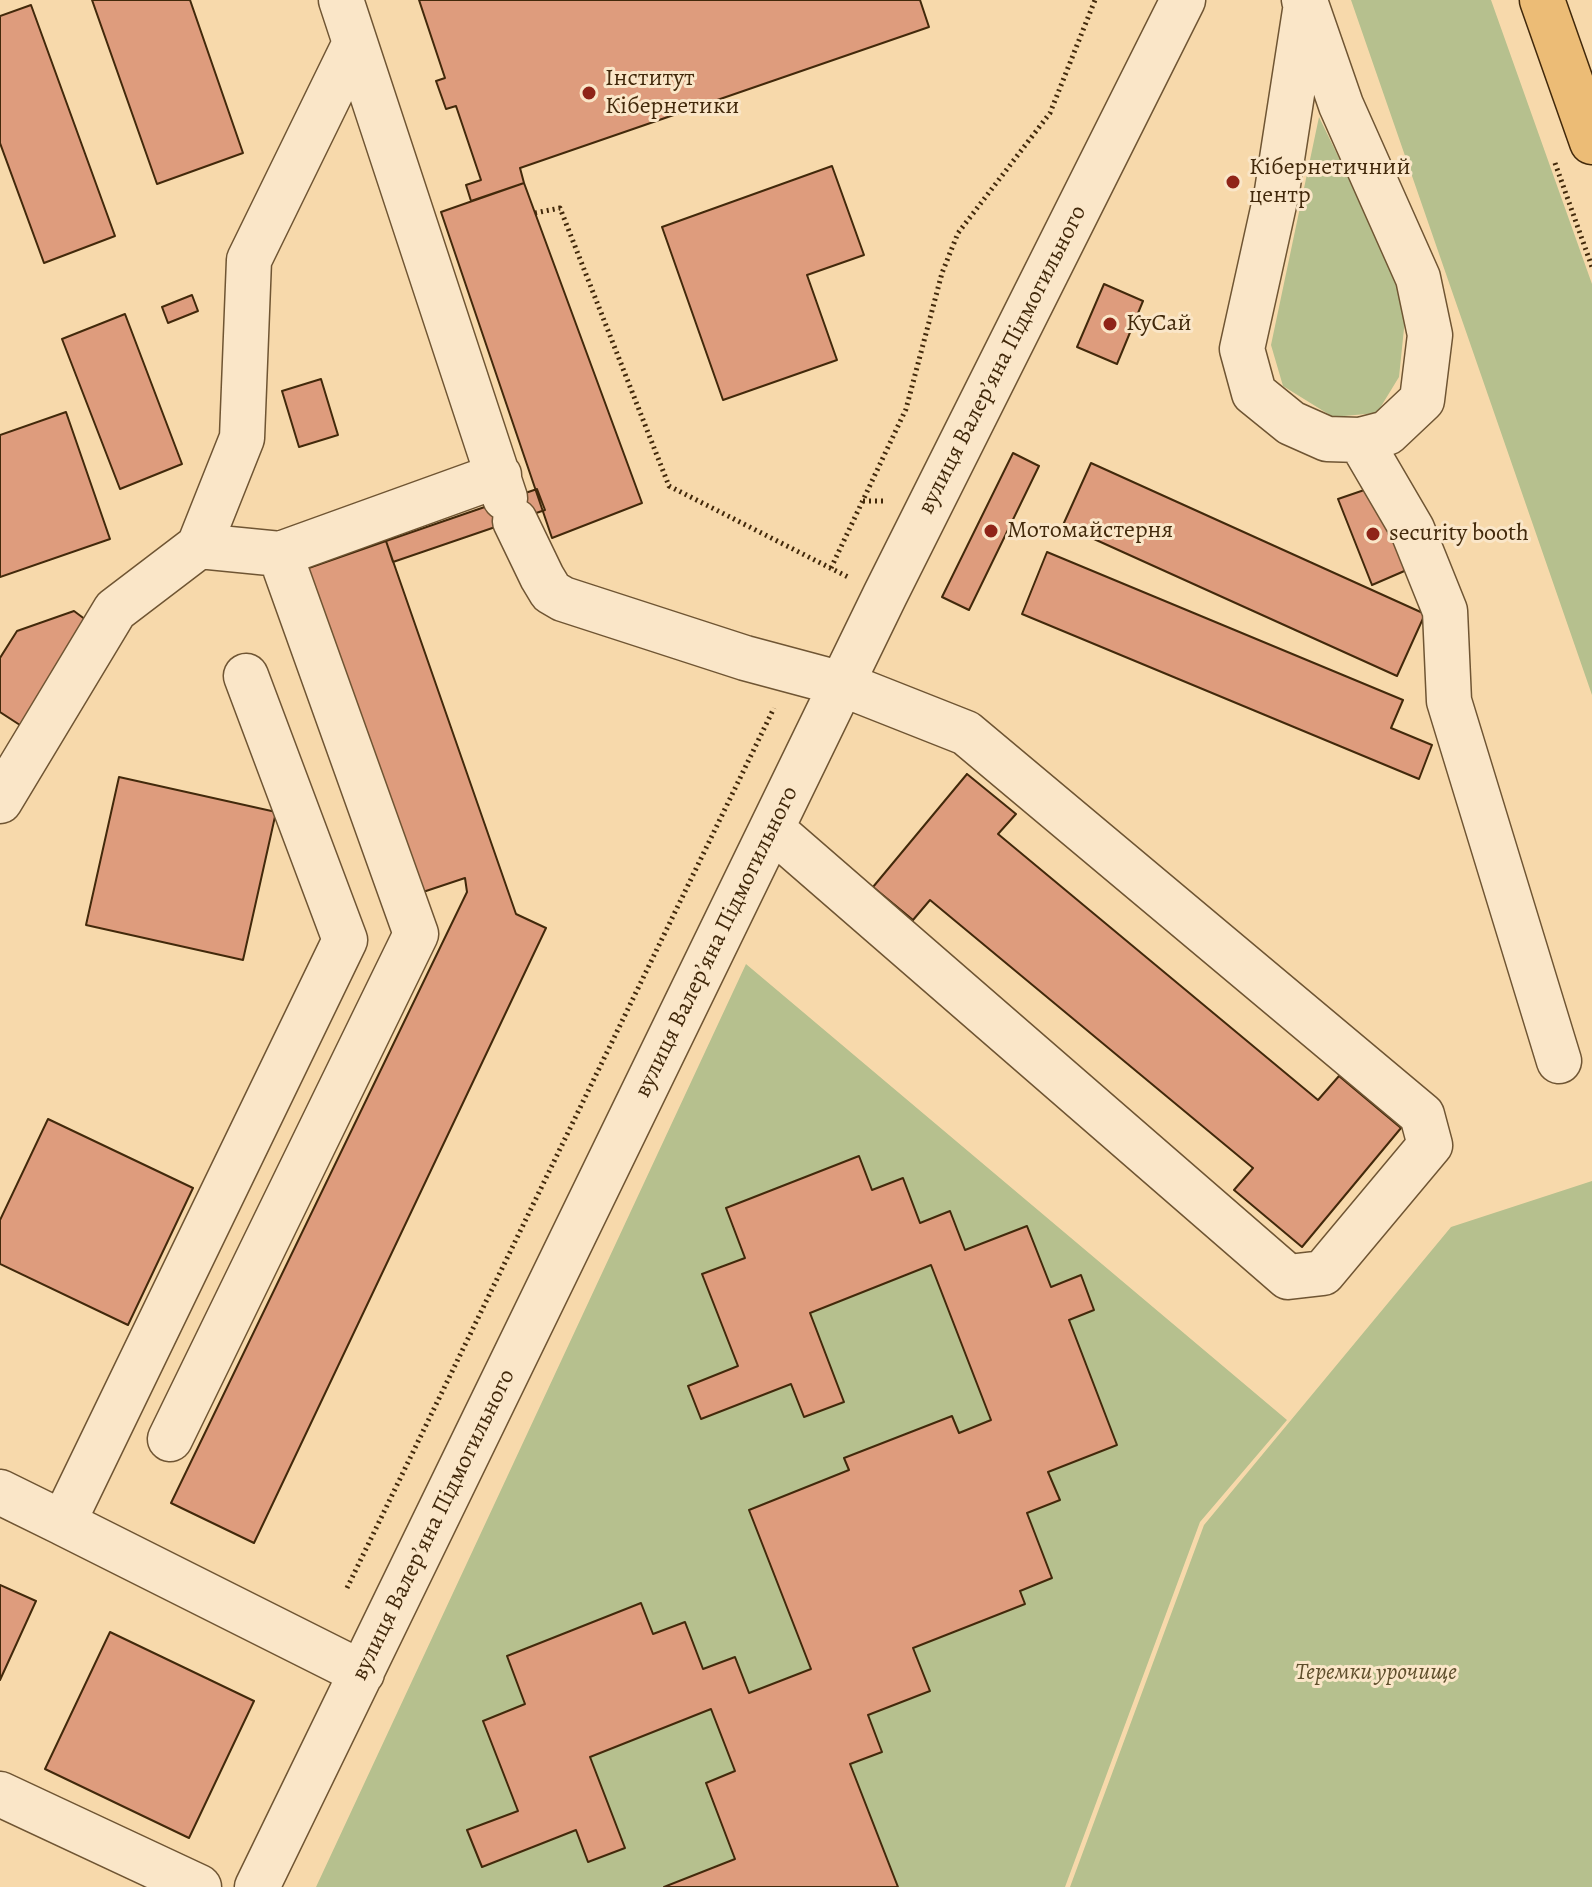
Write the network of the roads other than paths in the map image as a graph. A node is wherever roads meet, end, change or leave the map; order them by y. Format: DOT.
graph roads {
  1 [pos="341,0"];
  2 [pos="1183,0"];
  3 [pos="1542,0"];
  4 [pos="1305,2"];
  5 [pos="355,43"];
  6 [pos="1592,142"];
  7 [pos="1360,440"];
  8 [pos="506,498"];
  9 [pos="199,546"];
  10 [pos="280,554"];
  11 [pos="246,676"];
  12 [pos="842,684"];
  13 [pos="0,801"];
  14 [pos="772,829"];
  15 [pos="1559,1061"];
  16 [pos="170,1439"];
  17 [pos="0,1492"];
  18 [pos="63,1523"];
  19 [pos="362,1673"];
  20 [pos="0,1794"];
  21 [pos="199,1887"];
  22 [pos="257,1887"];
  1 -- 5 [label="street"];
  2 -- 12 [label="street, вулиця Валерʼяна Підмогильного"];
  3 -- 6 [label="highway"];
  4 -- 7 [label="street"];
  4 -- 7 [label="street"];
  5 -- 8 [label="street"];
  5 -- 9 [label="street"];
  7 -- 15 [label="street"];
  8 -- 10 [label="street"];
  8 -- 12 [label="street"];
  9 -- 10 [label="street"];
  9 -- 13 [label="street"];
  10 -- 16 [label="street"];
  11 -- 18 [label="street"];
  12 -- 14 [label="street, вулиця Валерʼяна Підмогильного"];
  12 -- 14 [label="street"];
  14 -- 19 [label="street, вулиця Валерʼяна Підмогильного"];
  17 -- 18 [label="street"];
  18 -- 19 [label="street"];
  19 -- 22 [label="street, вулиця Валерʼяна Підмогильного"];
  20 -- 21 [label="street"];
}
